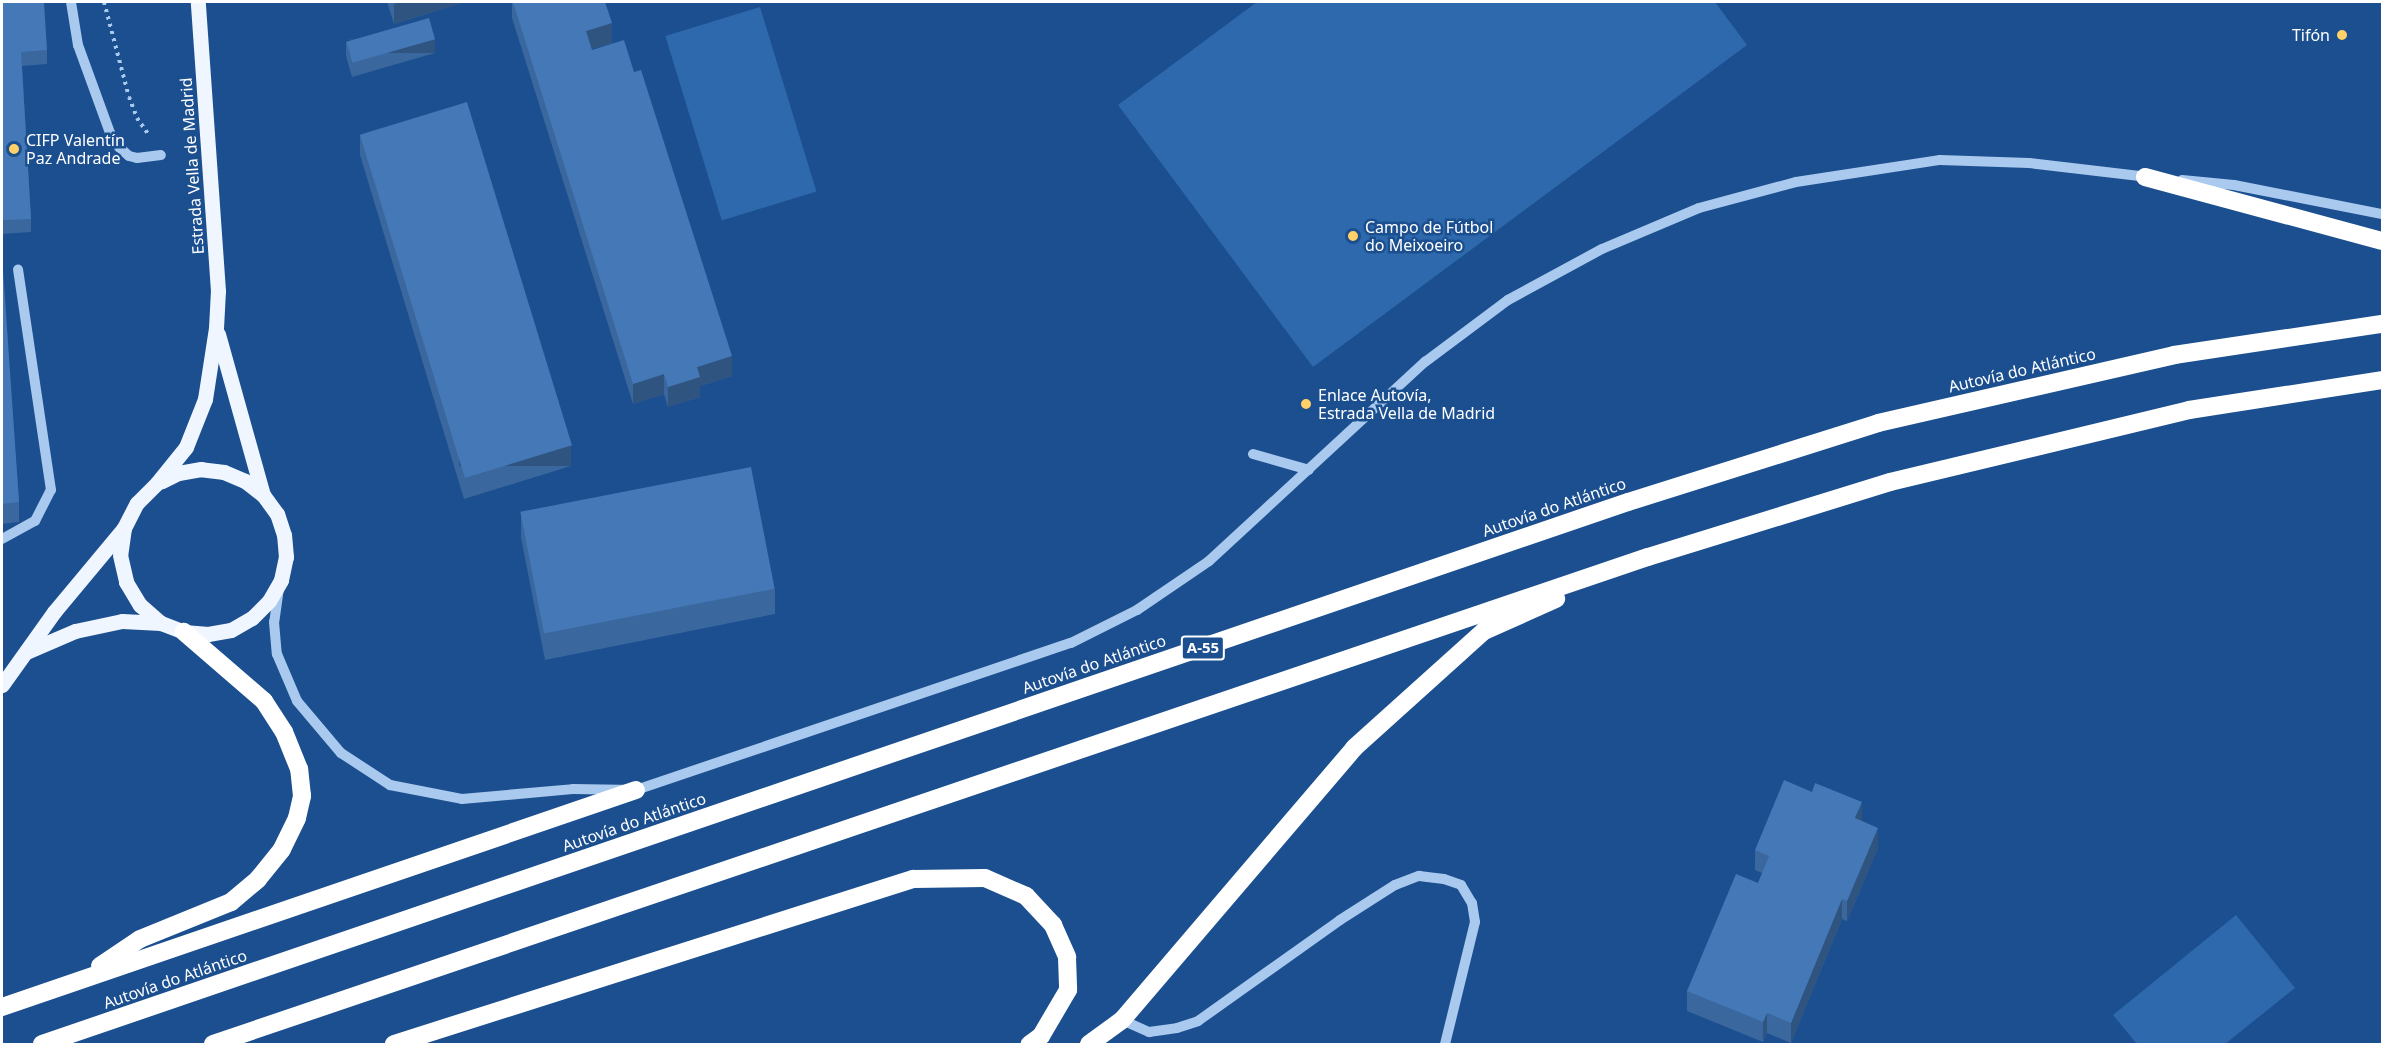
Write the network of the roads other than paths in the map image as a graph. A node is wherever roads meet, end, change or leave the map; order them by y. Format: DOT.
graph roads {
  1 [pos="71,2"];
  2 [pos="198,2"];
  3 [pos="161,155"];
  4 [pos="2145,177"];
  5 [pos="2382,214"];
  6 [pos="2382,241"];
  7 [pos="18,269"];
  8 [pos="2382,324"];
  9 [pos="216,328"];
  10 [pos="2382,380"];
  11 [pos="1253,454"];
  12 [pos="1309,470"];
  13 [pos="157,483"];
  14 [pos="264,495"];
  15 [pos="124,528"];
  16 [pos="2,538"];
  17 [pos="1648,557"];
  18 [pos="280,580"];
  19 [pos="161,623"];
  20 [pos="184,632"];
  21 [pos="26,652"];
  22 [pos="2,685"];
  23 [pos="636,790"];
  24 [pos="78,980"];
  25 [pos="2,1006"];
  26 [pos="1122,1020"];
  27 [pos="42,1044"];
  28 [pos="213,1044"];
  29 [pos="394,1044"];
  30 [pos="1030,1044"];
  31 [pos="1089,1044"];
  32 [pos="1446,1044"];
  1 -- 3 [label="street"];
  2 -- 9 [label="main road, Estrada Vella de Madrid"];
  4 -- 5 [label="street"];
  4 -- 6 [label="highway"];
  4 -- 12 [label="street"];
  7 -- 16 [label="street"];
  8 -- 27 [label="highway, Autovía do Atlántico / A-55"];
  9 -- 13 [label="main road, Estrada Vella de Madrid"];
  9 -- 14 [label="main road, Estrada Vella de Madrid"];
  10 -- 17 [label="highway"];
  11 -- 12 [label="street"];
  12 -- 23 [label="street"];
  13 -- 14 [label="main road, Estrada Vella de Madrid"];
  13 -- 15 [label="main road, Estrada Vella de Madrid"];
  14 -- 18 [label="main road, Estrada Vella de Madrid"];
  15 -- 19 [label="main road, Estrada Vella de Madrid"];
  15 -- 21 [label="main road, Estrada Vella de Madrid"];
  17 -- 26 [label="highway"];
  17 -- 28 [label="highway"];
  18 -- 20 [label="main road, Estrada Vella de Madrid"];
  18 -- 23 [label="street"];
  19 -- 20 [label="main road, Estrada Vella de Madrid"];
  19 -- 21 [label="main road, Estrada Vella de Madrid"];
  20 -- 24 [label="highway"];
  21 -- 22 [label="main road, Estrada Vella de Madrid"];
  23 -- 24 [label="highway"];
  24 -- 25 [label="highway"];
  26 -- 31 [label="highway"];
  26 -- 32 [label="street"];
  29 -- 30 [label="highway"];
}
